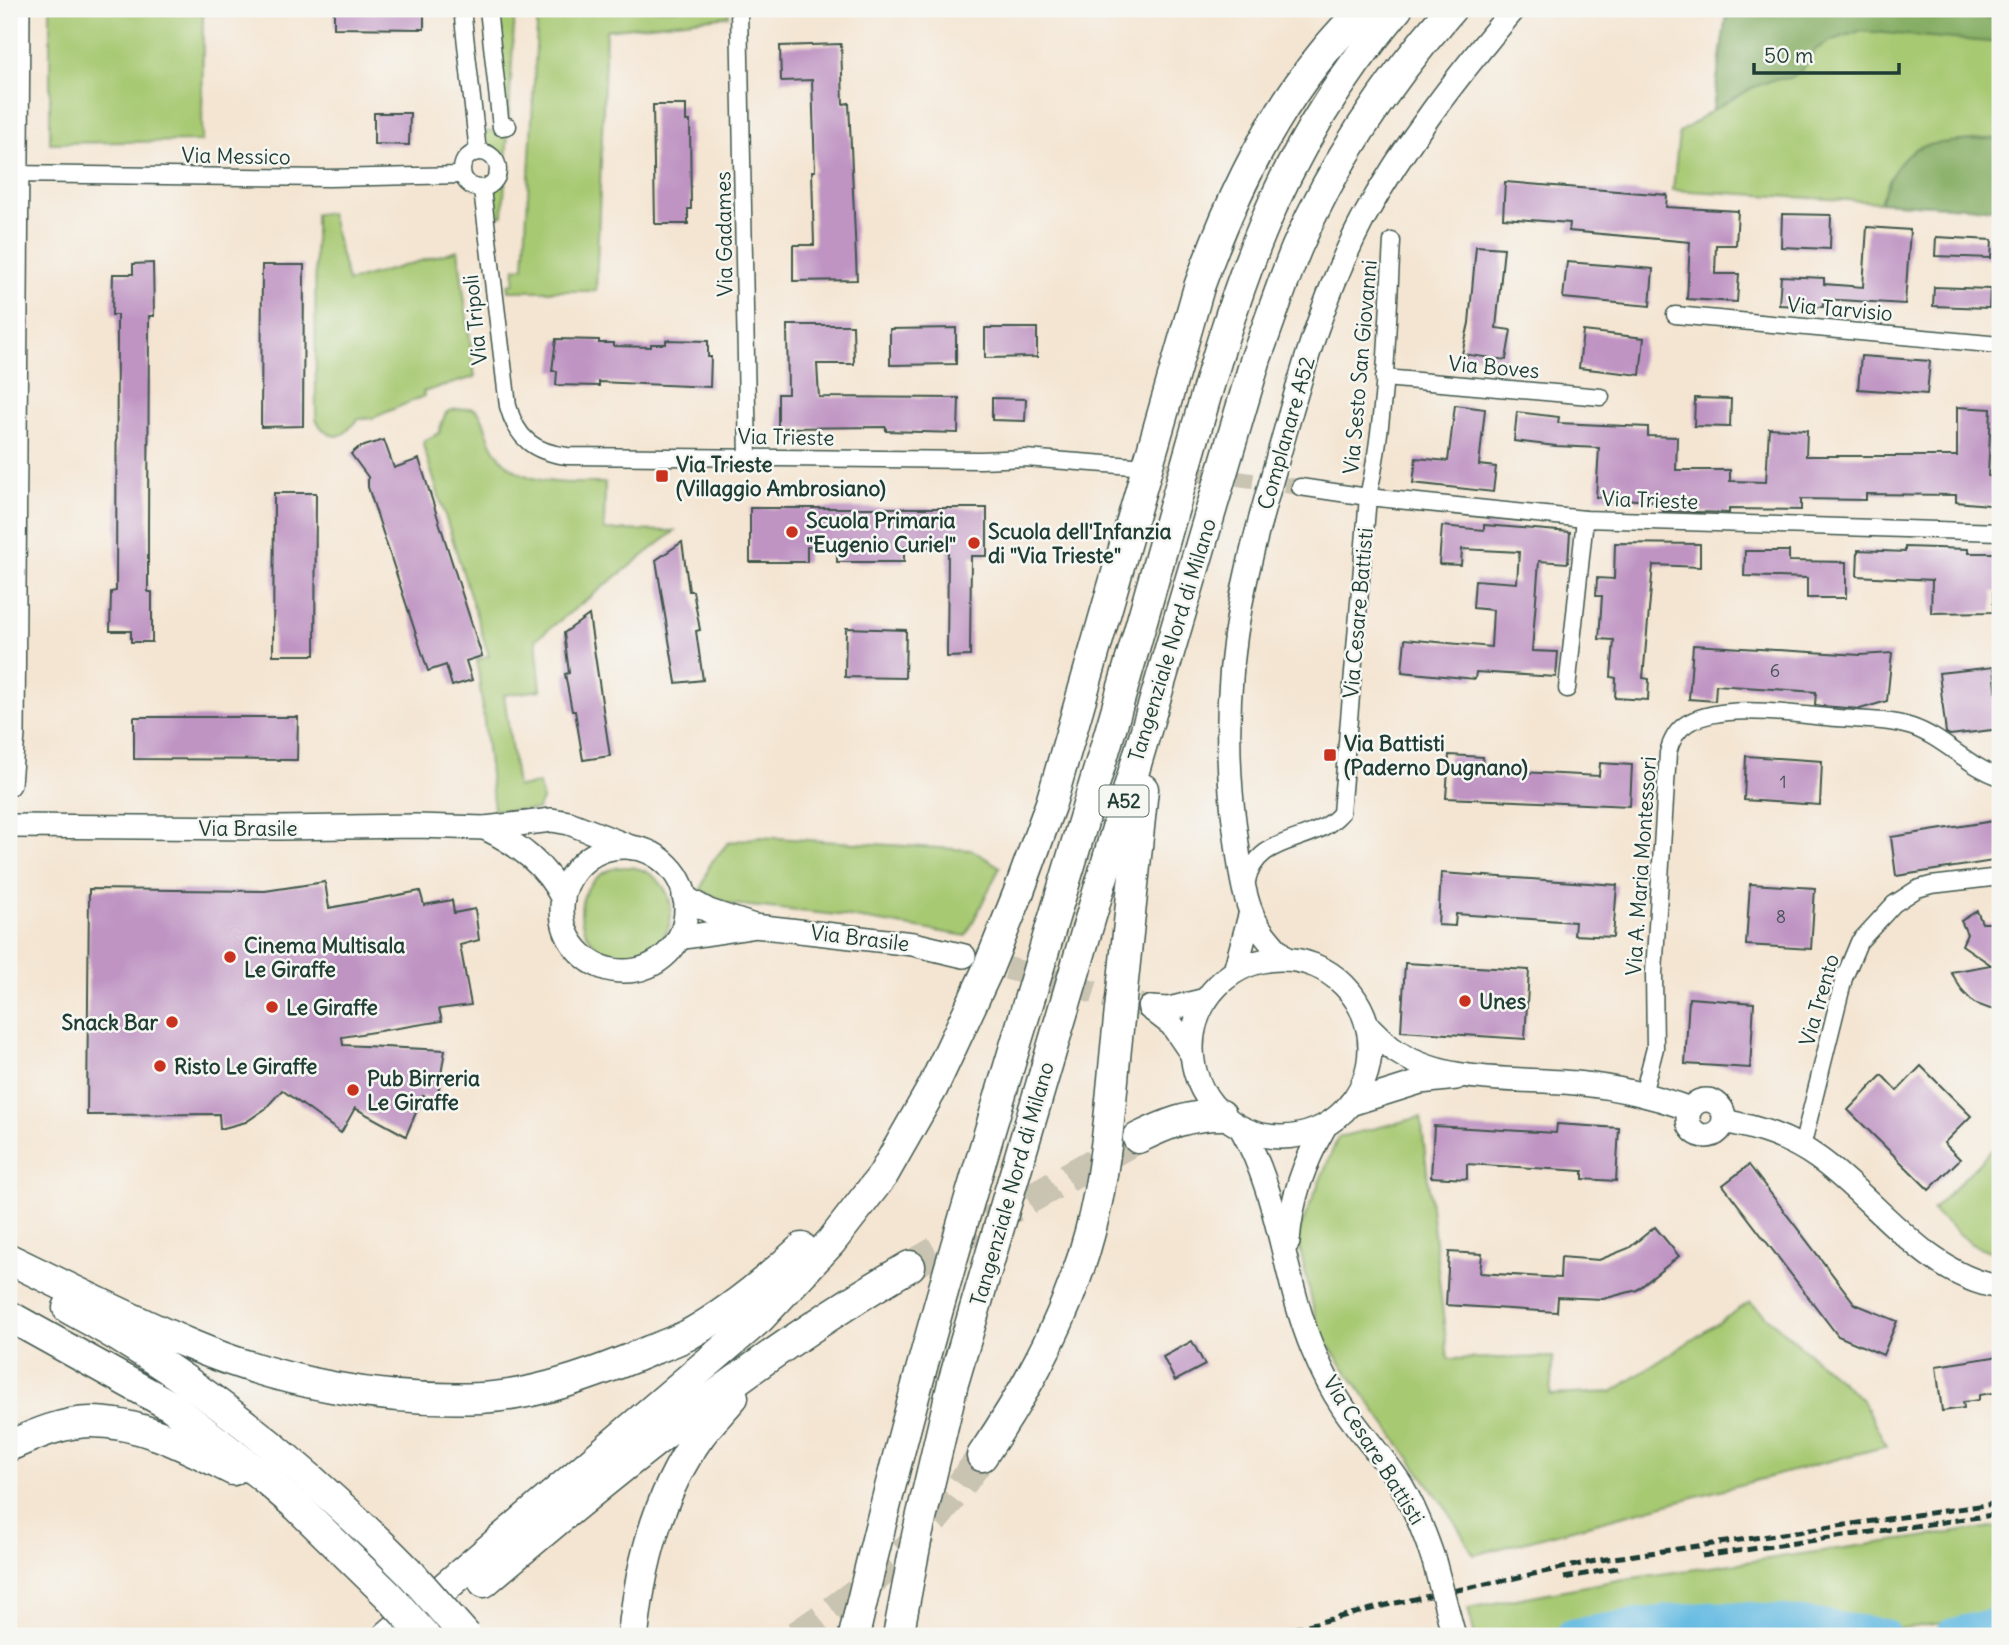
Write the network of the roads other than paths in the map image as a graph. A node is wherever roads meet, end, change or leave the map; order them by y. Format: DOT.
graph roads {
  1 [pos="18,9"];
  2 [pos="462,9"];
  3 [pos="488,9"];
  4 [pos="739,9"];
  5 [pos="1362,9"];
  6 [pos="1397,9"];
  7 [pos="1451,9"];
  8 [pos="1514,9"];
  9 [pos="509,126"];
  10 [pos="478,152"];
  11 [pos="13,174"];
  12 [pos="462,175"];
  13 [pos="482,189"];
  14 [pos="1392,241"];
  15 [pos="1675,315"];
  16 [pos="2000,345"];
  17 [pos="1384,377"];
  18 [pos="1601,397"];
  19 [pos="527,441"];
  20 [pos="748,457"];
  21 [pos="1133,466"];
  22 [pos="1300,487"];
  23 [pos="1368,497"];
  24 [pos="1585,519"];
  25 [pos="2000,532"];
  26 [pos="1567,689"];
  27 [pos="1150,714"];
  28 [pos="11,717"];
  29 [pos="2000,776"];
  30 [pos="9,784"];
  31 [pos="10,827"];
  32 [pos="485,828"];
  33 [pos="633,848"];
  34 [pos="2000,877"];
  35 [pos="684,897"];
  36 [pos="563,899"];
  37 [pos="1248,901"];
  38 [pos="754,926"];
  39 [pos="678,938"];
  40 [pos="964,956"];
  41 [pos="1285,959"];
  42 [pos="1236,971"];
  43 [pos="1206,999"];
  44 [pos="1367,1025"];
  45 [pos="1192,1053"];
  46 [pos="1472,1076"];
  47 [pos="1643,1094"];
  48 [pos="1350,1104"];
  49 [pos="1231,1122"];
  50 [pos="1325,1126"];
  51 [pos="908,1131"];
  52 [pos="1138,1138"];
  53 [pos="1802,1147"];
  54 [pos="9,1259"];
  55 [pos="910,1266"];
  56 [pos="1286,1266"];
  57 [pos="9,1277"];
  58 [pos="2000,1287"];
  59 [pos="9,1316"];
  60 [pos="792,1342"];
  61 [pos="9,1446"];
  62 [pos="982,1456"];
  63 [pos="338,1545"];
  64 [pos="388,1636"];
  65 [pos="422,1636"];
  66 [pos="466,1636"];
  67 [pos="633,1636"];
  68 [pos="854,1636"];
  69 [pos="898,1636"];
  70 [pos="1454,1636"];
  1 -- 11 [label="street"];
  2 -- 10 [label="street"];
  3 -- 9 [label="street"];
  4 -- 20 [label="street, Via Gadames"];
  5 -- 51 [label="highway"];
  6 -- 68 [label="highway, Tangenziale Nord di Milano / A52"];
  7 -- 27 [label="highway, Tangenziale Nord di Milano / A52"];
  8 -- 37 [label="street, Complanare A52"];
  10 -- 12 [label="street"];
  10 -- 13 [label="street"];
  11 -- 12 [label="street, Via Messico"];
  11 -- 28 [label="street"];
  12 -- 13 [label="street"];
  13 -- 19 [label="street, Via Tripoli"];
  14 -- 17 [label="street, Via Sesto San Giovanni"];
  15 -- 16 [label="street, Via Tarvisio"];
  17 -- 18 [label="street, Via Boves"];
  17 -- 23 [label="street, Via Sesto San Giovanni"];
  19 -- 20 [label="street, Via Trieste"];
  20 -- 21 [label="street, Via Trieste"];
  22 -- 23 [label="street, Via Trieste"];
  23 -- 24 [label="street, Via Trieste"];
  23 -- 37 [label="street, Via Cesare Battisti"];
  24 -- 25 [label="street, Via Trieste"];
  24 -- 26 [label="street"];
  27 -- 62 [label="highway"];
  27 -- 69 [label="highway, Tangenziale Nord di Milano / A52"];
  28 -- 30 [label="street"];
  29 -- 47 [label="street, Via A. Maria Montessori"];
  31 -- 32 [label="street, Via Brasile"];
  32 -- 33 [label="street, Via Brasile"];
  32 -- 36 [label="street, Via Brasile"];
  33 -- 35 [label="street"];
  33 -- 36 [label="street"];
  34 -- 53 [label="street, Via Trento"];
  35 -- 38 [label="street, Via Brasile"];
  35 -- 39 [label="street"];
  36 -- 39 [label="street"];
  37 -- 41 [label="street, Complanare A52"];
  37 -- 42 [label="street, Complanare A52"];
  38 -- 39 [label="street, Via Brasile"];
  38 -- 40 [label="street, Via Brasile"];
  41 -- 42 [label="street"];
  41 -- 44 [label="street"];
  42 -- 43 [label="street"];
  43 -- 45 [label="street"];
  43 -- 45 [label="street"];
  44 -- 46 [label="street"];
  44 -- 48 [label="street"];
  45 -- 49 [label="street"];
  46 -- 47 [label="street"];
  46 -- 48 [label="street"];
  47 -- 53 [label="street"];
  48 -- 50 [label="street"];
  49 -- 50 [label="street"];
  49 -- 52 [label="highway"];
  49 -- 56 [label="street, Via Cesare Battisti"];
  50 -- 56 [label="street, Via Cesare Battisti"];
  51 -- 54 [label="highway"];
  51 -- 64 [label="highway"];
  53 -- 58 [label="street"];
  55 -- 60 [label="highway"];
  56 -- 70 [label="street, Via Cesare Battisti, bridge"];
  57 -- 66 [label="highway, bridge"];
  59 -- 63 [label="highway"];
  60 -- 65 [label="highway"];
  60 -- 67 [label="highway"];
  61 -- 63 [label="highway"];
  63 -- 65 [label="highway, bridge"];
}
